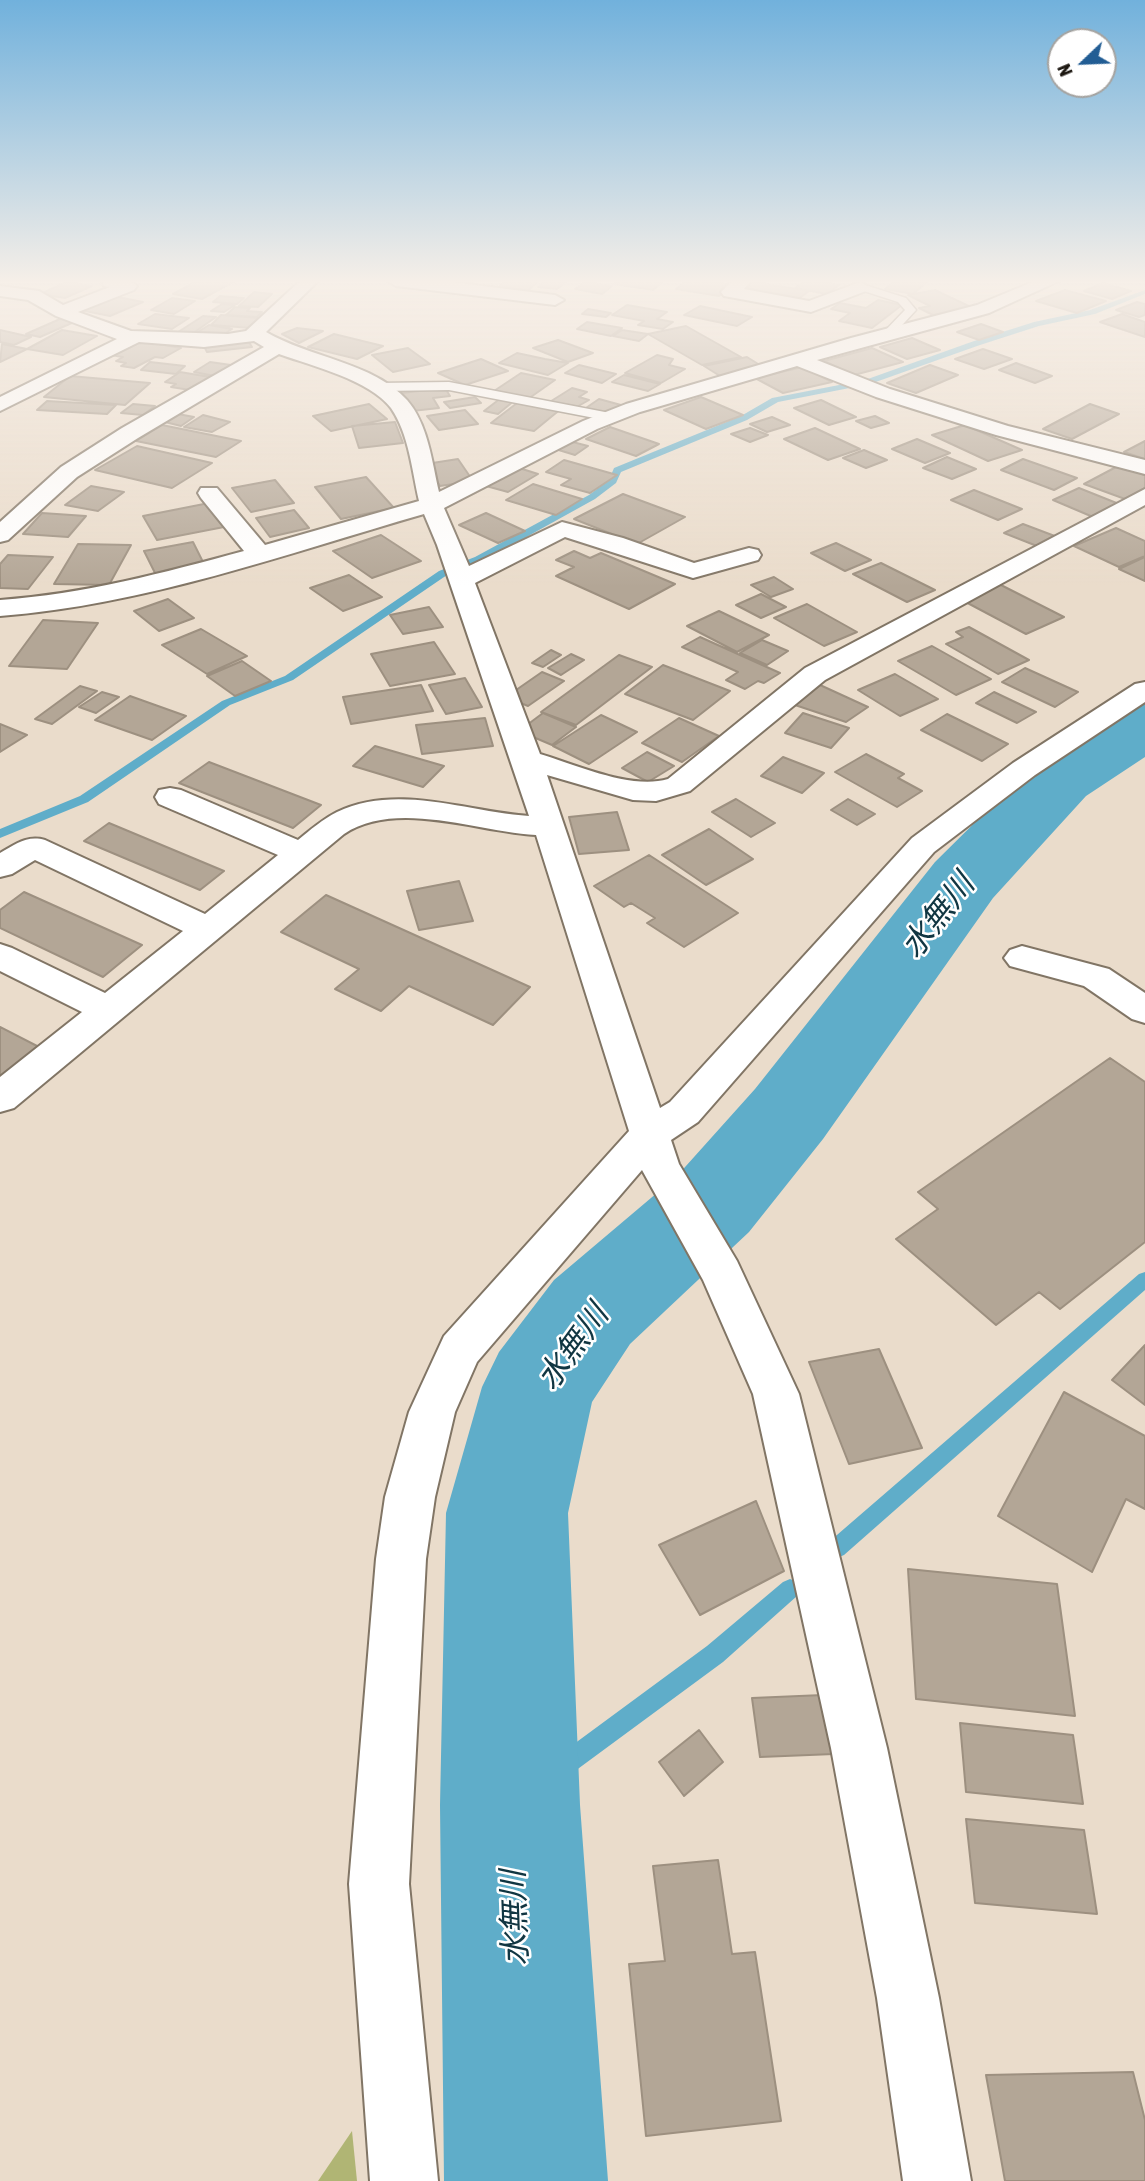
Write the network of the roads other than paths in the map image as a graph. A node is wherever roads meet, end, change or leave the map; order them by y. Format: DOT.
graph roads {
  1 [pos="44,383"];
  2 [pos="215,383"];
  3 [pos="373,383"];
  4 [pos="714,383"];
  5 [pos="858,383"];
  6 [pos="379,387"];
  7 [pos="0,405"];
  8 [pos="610,417"];
  9 [pos="1145,467"];
  10 [pos="209,493"];
  11 [pos="1145,496"];
  12 [pos="431,505"];
  13 [pos="0,535"];
  14 [pos="260,554"];
  15 [pos="749,555"];
  16 [pos="461,580"];
  17 [pos="0,608"];
  18 [pos="1145,690"];
  19 [pos="527,760"];
  20 [pos="170,797"];
  21 [pos="548,826"];
  22 [pos="301,853"];
  23 [pos="0,867"];
  24 [pos="208,929"];
  25 [pos="0,956"];
  26 [pos="1022,958"];
  27 [pos="108,1010"];
  28 [pos="1145,1010"];
  29 [pos="0,1098"];
  30 [pos="654,1151"];
  31 [pos="404,2181"];
  32 [pos="937,2181"];
  1 -- 7 [label="street"];
  2 -- 13 [label="street"];
  3 -- 6 [label="street"];
  4 -- 8 [label="street"];
  5 -- 9 [label="street"];
  6 -- 8 [label="lane"];
  6 -- 12 [label="street"];
  8 -- 12 [label="street"];
  10 -- 14 [label="street"];
  11 -- 19 [label="street"];
  12 -- 14 [label="street"];
  12 -- 16 [label="street"];
  14 -- 17 [label="street"];
  15 -- 16 [label="street"];
  16 -- 19 [label="street"];
  18 -- 30 [label="street"];
  19 -- 21 [label="street"];
  20 -- 22 [label="street"];
  21 -- 22 [label="street"];
  21 -- 30 [label="street"];
  22 -- 24 [label="street"];
  23 -- 24 [label="street"];
  24 -- 27 [label="street"];
  25 -- 27 [label="street"];
  26 -- 28 [label="street"];
  27 -- 29 [label="street"];
  30 -- 31 [label="street"];
  30 -- 32 [label="street"];
}
